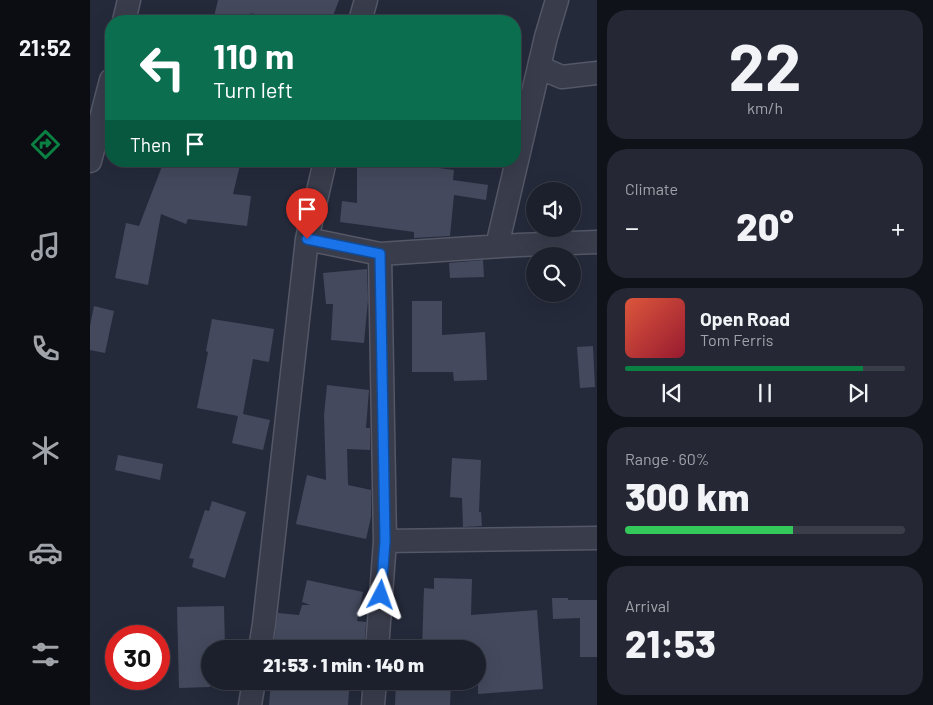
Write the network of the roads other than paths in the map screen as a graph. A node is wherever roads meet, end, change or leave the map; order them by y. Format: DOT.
graph roads {
  1 [pos="129,0"];
  2 [pos="366,0"];
  3 [pos="557,0"];
  4 [pos="125,15"];
  5 [pos="362,15"];
  6 [pos="540,62"];
  7 [pos="597,73"];
  8 [pos="105,103"];
  9 [pos="521,143"];
  10 [pos="90,161"];
  11 [pos="324,167"];
  12 [pos="515,167"];
  13 [pos="307,239"];
  14 [pos="597,242"];
  15 [pos="497,246"];
  16 [pos="380,254"];
  17 [pos="597,538"];
  18 [pos="385,541"];
  19 [pos="261,640"];
  20 [pos="378,640"];
  21 [pos="252,690"];
  22 [pos="374,690"];
  23 [pos="250,705"];
  24 [pos="373,705"];
  1 -- 4 [label="street"];
  2 -- 5 [label="street"];
  3 -- 6 [label="street"];
  6 -- 7 [label="street"];
  6 -- 9 [label="street"];
  8 -- 10 [label="street"];
  11 -- 13 [label="street"];
  12 -- 15 [label="street"];
  13 -- 16 [label="street"];
  13 -- 19 [label="street"];
  14 -- 15 [label="street"];
  15 -- 16 [label="street"];
  16 -- 18 [label="street"];
  17 -- 18 [label="street"];
  18 -- 20 [label="street"];
  21 -- 23 [label="street"];
  22 -- 24 [label="street"];
}
